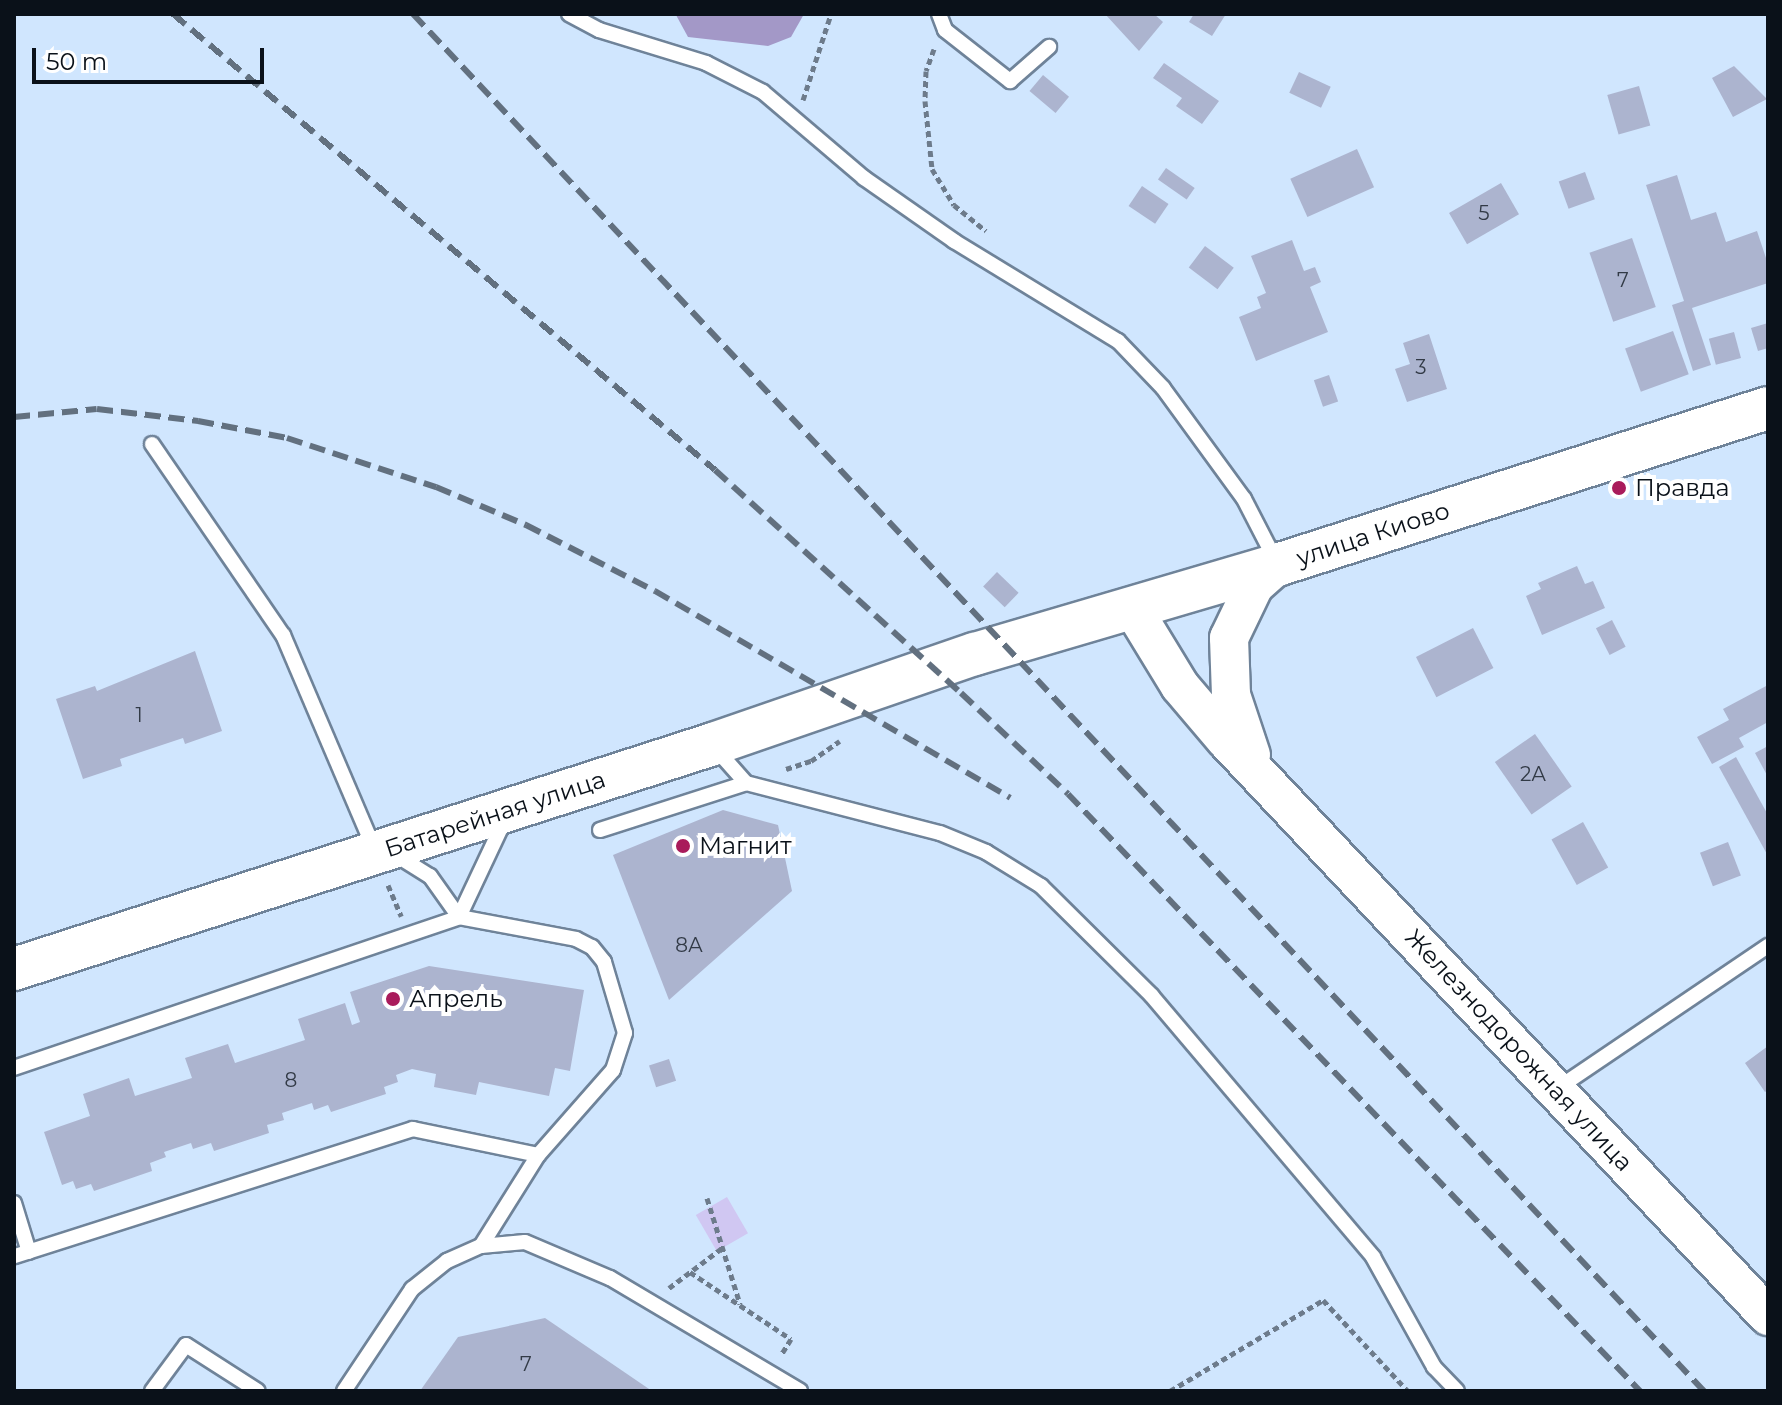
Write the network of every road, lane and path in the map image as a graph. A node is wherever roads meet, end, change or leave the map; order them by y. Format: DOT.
graph roads {
  1 [pos="569,14"];
  2 [pos="831,14"];
  3 [pos="939,14"];
  4 [pos="945,30"];
  5 [pos="1049,47"];
  6 [pos="797,120"];
  7 [pos="996,239"];
  8 [pos="1768,408"];
  9 [pos="152,444"];
  10 [pos="1277,565"];
  11 [pos="1133,609"];
  12 [pos="975,654"];
  13 [pos="713,744"];
  14 [pos="746,783"];
  15 [pos="1268,785"];
  16 [pos="509,809"];
  17 [pos="600,830"];
  18 [pos="380,851"];
  19 [pos="391,891"];
  20 [pos="459,917"];
  21 [pos="401,918"];
  22 [pos="1768,946"];
  23 [pos="14,969"];
  24 [pos="14,1068"];
  25 [pos="1557,1088"];
  26 [pos="538,1155"];
  27 [pos="707,1198"];
  28 [pos="14,1203"];
  29 [pos="481,1246"];
  30 [pos="722,1248"];
  31 [pos="21,1254"];
  32 [pos="690,1272"];
  33 [pos="649,1302"];
  34 [pos="740,1305"];
  35 [pos="1768,1316"];
  36 [pos="769,1372"];
  37 [pos="152,1391"];
  38 [pos="258,1391"];
  39 [pos="344,1391"];
  40 [pos="800,1391"];
  41 [pos="1170,1391"];
  42 [pos="1408,1391"];
  43 [pos="1457,1391"];
  1 -- 6 [label="lane"];
  2 -- 6 [label="path"];
  3 -- 4 [label="lane"];
  4 -- 5 [label="lane"];
  4 -- 7 [label="path"];
  6 -- 10 [label="lane"];
  8 -- 10 [label="main road, улица Киово"];
  9 -- 18 [label="lane"];
  10 -- 11 [label="main road, улица Киово"];
  10 -- 15 [label="street, Железнодорожная улица"];
  11 -- 12 [label="main road, улица Киово"];
  11 -- 15 [label="street, Железнодорожная улица"];
  12 -- 13 [label="main road, Батарейная улица"];
  13 -- 14 [label="lane"];
  13 -- 16 [label="main road, Батарейная улица"];
  14 -- 17 [label="lane"];
  14 -- 43 [label="lane"];
  15 -- 25 [label="street, Железнодорожная улица"];
  16 -- 18 [label="main road, Батарейная улица"];
  16 -- 20 [label="lane"];
  18 -- 20 [label="lane"];
  18 -- 23 [label="main road, Батарейная улица"];
  19 -- 21 [label="path"];
  20 -- 24 [label="lane"];
  20 -- 26 [label="lane"];
  22 -- 25 [label="lane"];
  25 -- 35 [label="street, Железнодорожная улица"];
  26 -- 29 [label="lane"];
  26 -- 31 [label="lane"];
  27 -- 30 [label="path"];
  28 -- 31 [label="lane"];
  29 -- 33 [label="lane"];
  29 -- 39 [label="lane"];
  30 -- 32 [label="path"];
  30 -- 34 [label="path"];
  32 -- 33 [label="path"];
  32 -- 34 [label="path"];
  33 -- 36 [label="lane"];
  34 -- 36 [label="path"];
  36 -- 40 [label="lane"];
  37 -- 38 [label="lane"];
  41 -- 42 [label="path"];
}
